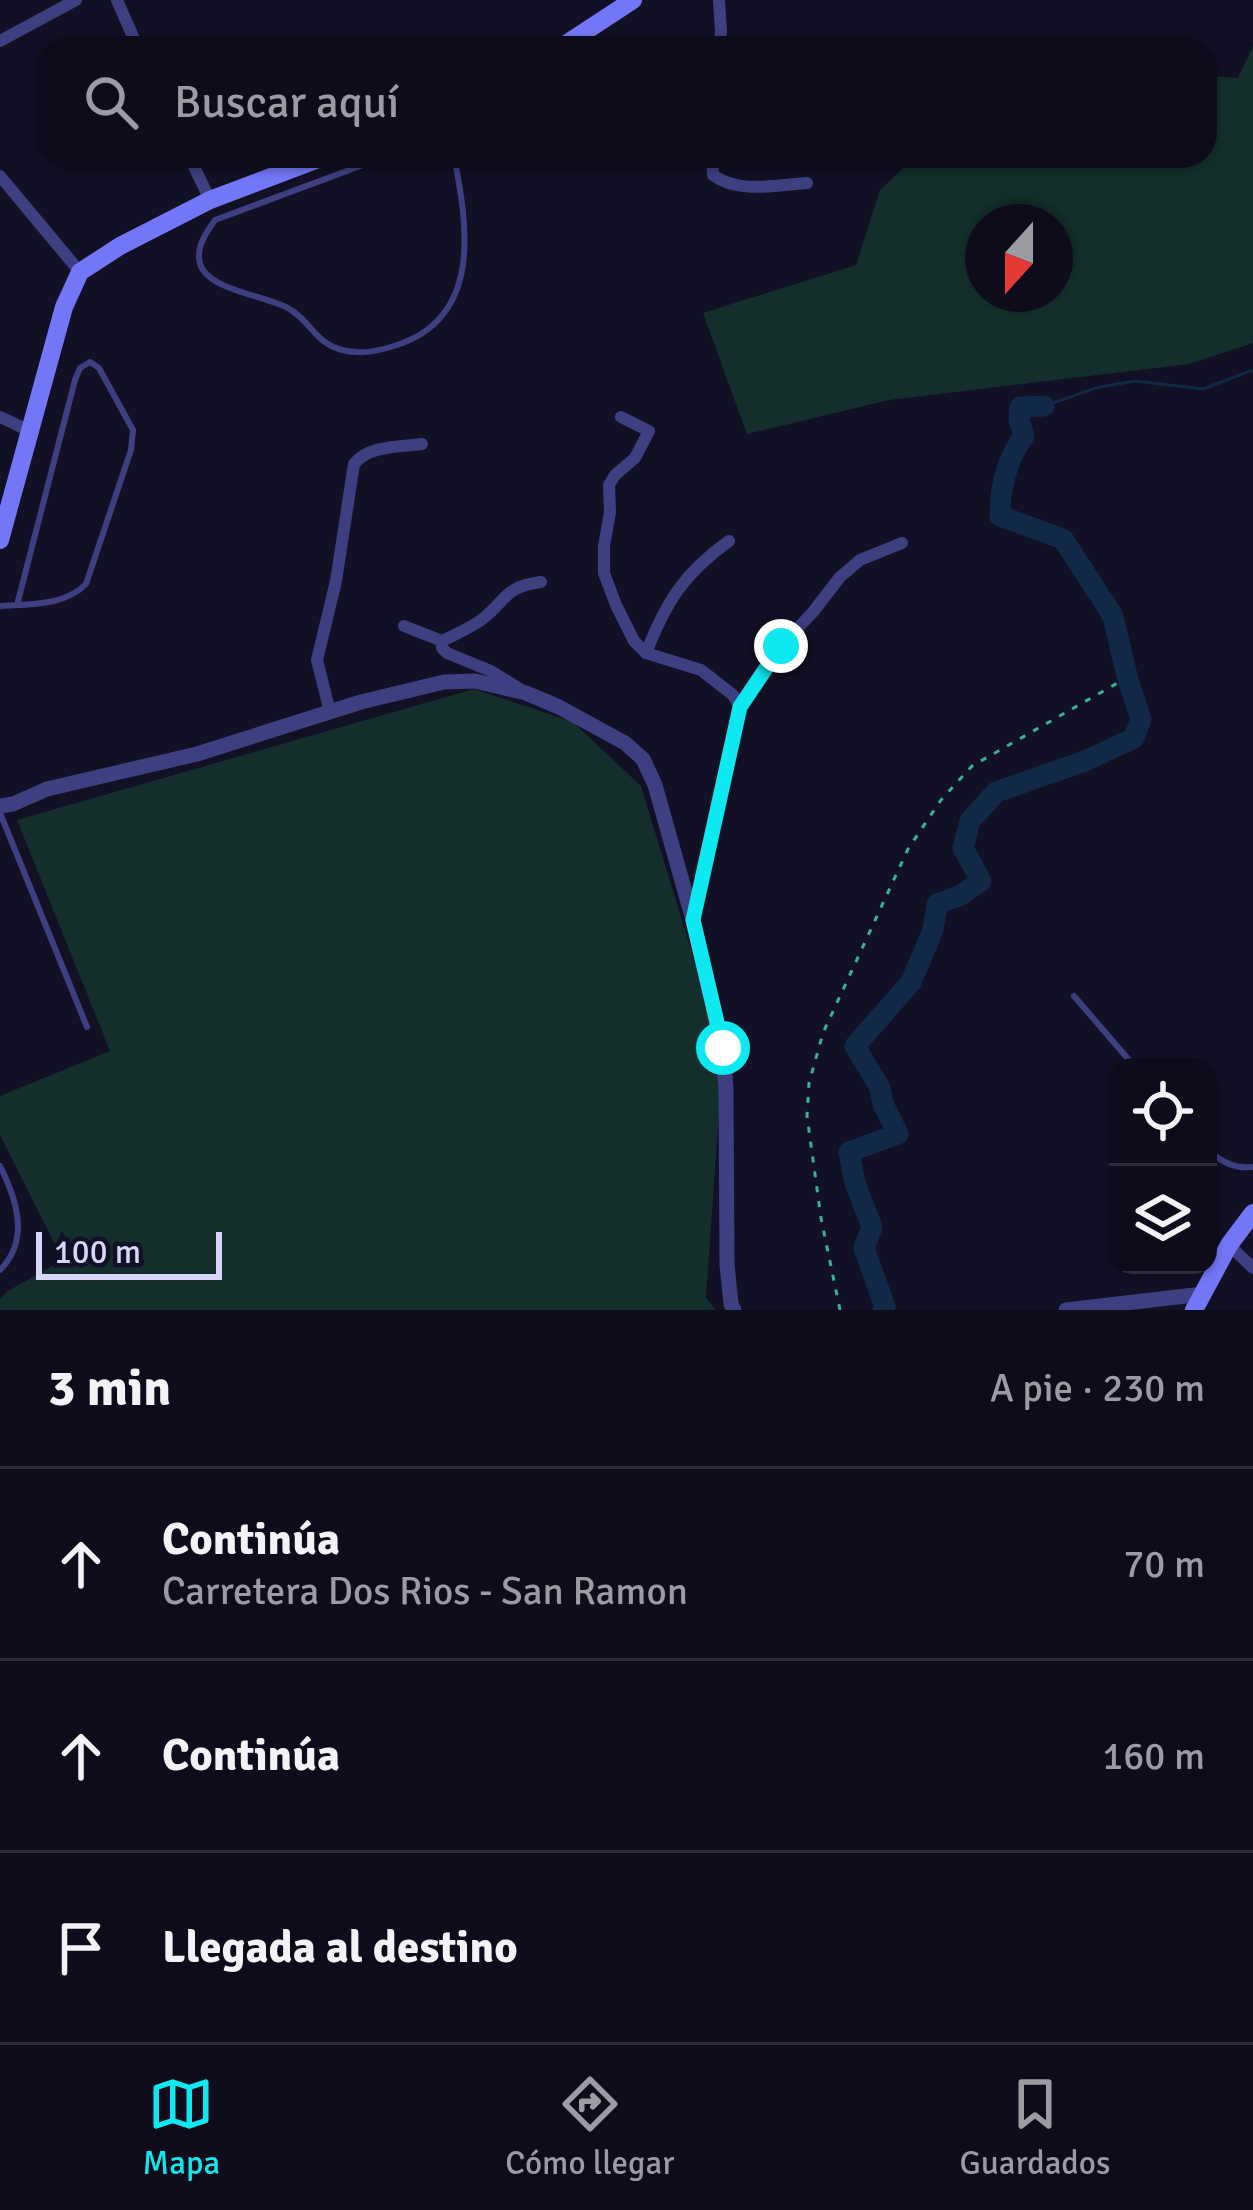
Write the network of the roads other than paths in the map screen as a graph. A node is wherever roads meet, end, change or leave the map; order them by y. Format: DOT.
graph roads {
  1 [pos="76,0"];
  2 [pos="117,0"];
  3 [pos="633,0"];
  4 [pos="719,0"];
  5 [pos="133,36"];
  6 [pos="578,36"];
  7 [pos="719,36"];
  8 [pos="0,40"];
  9 [pos="195,168"];
  10 [pos="294,168"];
  11 [pos="356,168"];
  12 [pos="456,168"];
  13 [pos="713,168"];
  14 [pos="0,176"];
  15 [pos="807,183"];
  16 [pos="210,200"];
  17 [pos="80,272"];
  18 [pos="0,417"];
  19 [pos="621,417"];
  20 [pos="30,431"];
  21 [pos="422,444"];
  22 [pos="0,540"];
  23 [pos="729,541"];
  24 [pos="902,544"];
  25 [pos="541,582"];
  26 [pos="17,605"];
  27 [pos="0,606"];
  28 [pos="404,626"];
  29 [pos="442,641"];
  30 [pos="646,653"];
  31 [pos="526,693"];
  32 [pos="740,707"];
  33 [pos="330,712"];
  34 [pos="0,810"];
  35 [pos="693,920"];
  36 [pos="1074,996"];
  37 [pos="87,1027"];
  38 [pos="1127,1058"];
  39 [pos="1217,1157"];
  40 [pos="0,1166"];
  41 [pos="1253,1167"];
  42 [pos="1253,1213"];
  43 [pos="1229,1245"];
  44 [pos="1253,1268"];
  45 [pos="0,1270"];
  46 [pos="1198,1302"];
  47 [pos="734,1310"];
  48 [pos="1066,1310"];
  1 -- 8 [label="street"];
  2 -- 5 [label="street"];
  3 -- 6 [label="main road"];
  4 -- 7 [label="street"];
  9 -- 16 [label="street"];
  10 -- 16 [label="main road"];
  11 -- 12 [label="lane"];
  13 -- 15 [label="street"];
  14 -- 17 [label="street"];
  16 -- 17 [label="main road"];
  17 -- 20 [label="main road"];
  18 -- 20 [label="street"];
  19 -- 30 [label="street"];
  20 -- 22 [label="main road"];
  21 -- 33 [label="street"];
  23 -- 30 [label="street"];
  24 -- 32 [label="street"];
  25 -- 29 [label="street"];
  26 -- 26 [label="lane"];
  26 -- 27 [label="lane"];
  28 -- 29 [label="street"];
  29 -- 31 [label="street"];
  30 -- 32 [label="street"];
  31 -- 33 [label="street"];
  31 -- 35 [label="street"];
  32 -- 35 [label="street"];
  33 -- 34 [label="street"];
  34 -- 37 [label="lane"];
  35 -- 47 [label="street"];
  36 -- 38 [label="lane"];
  39 -- 41 [label="lane"];
  40 -- 45 [label="lane"];
  42 -- 43 [label="main road"];
  43 -- 44 [label="street"];
  43 -- 46 [label="main road"];
  46 -- 48 [label="street"];
}
